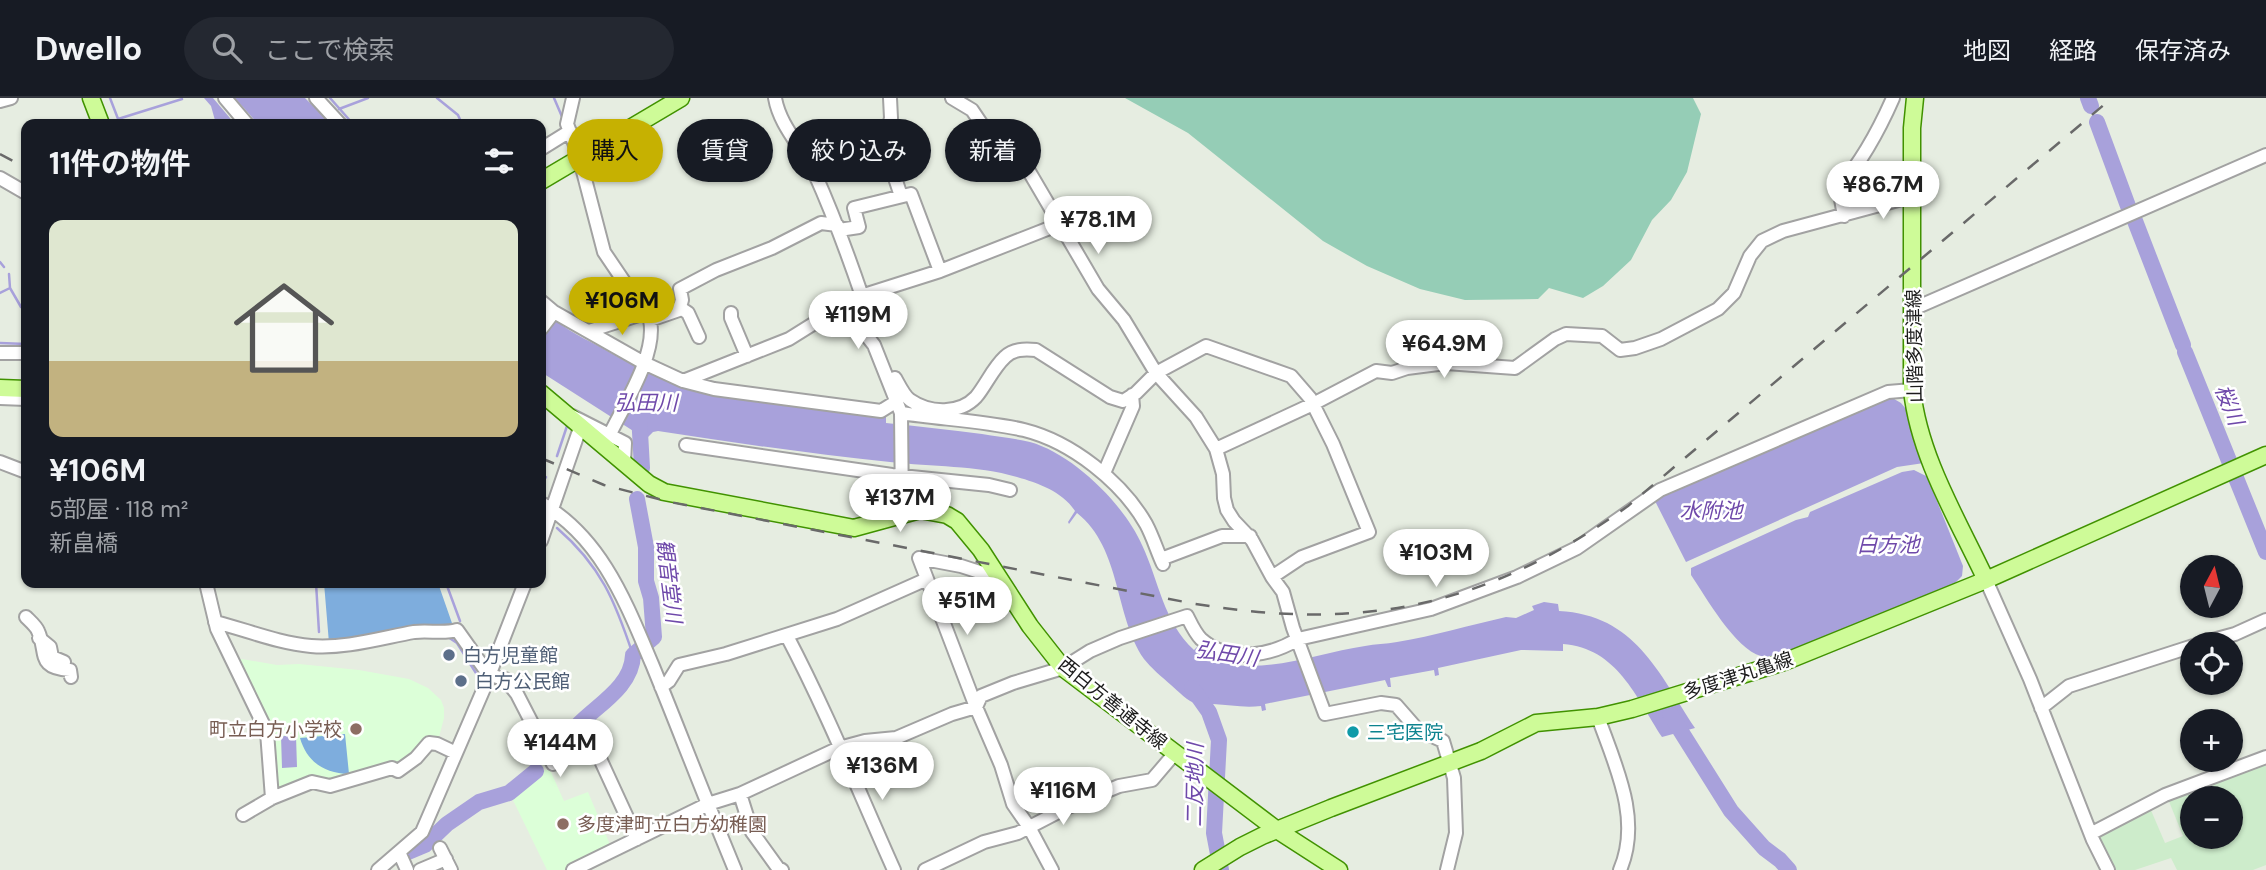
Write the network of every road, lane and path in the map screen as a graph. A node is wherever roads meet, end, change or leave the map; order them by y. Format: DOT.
graph roads {
  1 [pos="10,98"];
  2 [pos="91,98"];
  3 [pos="225,98"];
  4 [pos="316,98"];
  5 [pos="573,98"];
  6 [pos="661,98"];
  7 [pos="681,98"];
  8 [pos="775,98"];
  9 [pos="890,98"];
  10 [pos="952,98"];
  11 [pos="1894,98"];
  12 [pos="1915,98"];
  13 [pos="0,101"];
  14 [pos="99,119"];
  15 [pos="243,119"];
  16 [pos="335,119"];
  17 [pos="568,119"];
  18 [pos="631,119"];
  19 [pos="644,119"];
  20 [pos="567,133"];
  21 [pos="546,146"];
  22 [pos="2266,155"];
  23 [pos="567,164"];
  24 [pos="0,178"];
  25 [pos="546,178"];
  26 [pos="586,182"];
  27 [pos="21,190"];
  28 [pos="901,196"];
  29 [pos="1913,196"];
  30 [pos="1844,216"];
  31 [pos="1059,224"];
  32 [pos="838,228"];
  33 [pos="940,271"];
  34 [pos="858,297"];
  35 [pos="546,307"];
  36 [pos="679,307"];
  37 [pos="845,308"];
  38 [pos="1913,309"];
  39 [pos="732,313"];
  40 [pos="552,314"];
  41 [pos="648,316"];
  42 [pos="546,322"];
  43 [pos="589,331"];
  44 [pos="699,337"];
  45 [pos="0,353"];
  46 [pos="21,353"];
  47 [pos="747,356"];
  48 [pos="644,363"];
  49 [pos="1156,373"];
  50 [pos="683,381"];
  51 [pos="890,381"];
  52 [pos="0,388"];
  53 [pos="21,389"];
  54 [pos="1912,390"];
  55 [pos="1132,395"];
  56 [pos="546,397"];
  57 [pos="0,398"];
  58 [pos="21,400"];
  59 [pos="1313,404"];
  60 [pos="899,407"];
  61 [pos="565,413"];
  62 [pos="580,428"];
  63 [pos="610,434"];
  64 [pos="686,446"];
  65 [pos="1216,449"];
  66 [pos="2266,455"];
  67 [pos="0,462"];
  68 [pos="624,463"];
  69 [pos="21,470"];
  70 [pos="901,472"];
  71 [pos="1104,473"];
  72 [pos="1010,490"];
  73 [pos="546,506"];
  74 [pos="902,513"];
  75 [pos="1250,536"];
  76 [pos="1272,577"];
  77 [pos="998,578"];
  78 [pos="927,579"];
  79 [pos="1986,580"];
  80 [pos="207,588"];
  81 [pos="523,588"];
  82 [pos="26,617"];
  83 [pos="2266,620"];
  84 [pos="215,622"];
  85 [pos="2239,632"];
  86 [pos="787,636"];
  87 [pos="39,638"];
  88 [pos="1300,645"];
  89 [pos="2180,650"];
  90 [pos="64,662"];
  91 [pos="1063,668"];
  92 [pos="489,675"];
  93 [pos="71,677"];
  94 [pos="662,687"];
  95 [pos="976,707"];
  96 [pos="2041,708"];
  97 [pos="1598,717"];
  98 [pos="839,748"];
  99 [pos="456,752"];
  100 [pos="1175,753"];
  101 [pos="2266,757"];
  102 [pos="1449,762"];
  103 [pos="740,794"];
  104 [pos="272,798"];
  105 [pos="708,804"];
  106 [pos="243,815"];
  107 [pos="1029,826"];
  108 [pos="1277,830"];
  109 [pos="2092,833"];
  110 [pos="636,839"];
  111 [pos="399,852"];
  112 [pos="446,859"];
  113 [pos="1205,868"];
  114 [pos="575,869"];
  115 [pos="378,870"];
  116 [pos="407,870"];
  117 [pos="420,870"];
  118 [pos="735,870"];
  119 [pos="782,870"];
  120 [pos="894,870"];
  121 [pos="925,870"];
  122 [pos="1052,870"];
  123 [pos="1339,870"];
  124 [pos="1447,870"];
  125 [pos="1620,870"];
  126 [pos="2108,870"];
  1 -- 13 [label="street"];
  2 -- 14 [label="main road"];
  3 -- 15 [label="street"];
  4 -- 16 [label="street"];
  5 -- 17 [label="street"];
  6 -- 18 [label="main road"];
  7 -- 19 [label="main road"];
  8 -- 32 [label="street"];
  9 -- 28 [label="street"];
  10 -- 31 [label="street"];
  11 -- 30 [label="street"];
  12 -- 29 [label="main road, 山階多度津線"];
  20 -- 21 [label="street"];
  22 -- 38 [label="street"];
  23 -- 25 [label="main road"];
  24 -- 27 [label="street"];
  26 -- 41 [label="street"];
  28 -- 32 [label="street"];
  28 -- 33 [label="street"];
  29 -- 30 [label="street"];
  29 -- 38 [label="main road, 山階多度津線"];
  30 -- 59 [label="street"];
  31 -- 33 [label="street"];
  31 -- 49 [label="street"];
  32 -- 34 [label="street"];
  32 -- 36 [label="street"];
  33 -- 34 [label="street"];
  34 -- 37 [label="street"];
  35 -- 40 [label="street"];
  36 -- 41 [label="street"];
  36 -- 44 [label="street"];
  37 -- 47 [label="street"];
  37 -- 51 [label="street"];
  38 -- 54 [label="main road, 山階多度津線"];
  39 -- 47 [label="street"];
  40 -- 42 [label="street"];
  40 -- 43 [label="street"];
  41 -- 43 [label="street"];
  41 -- 48 [label="street"];
  43 -- 48 [label="street"];
  45 -- 46 [label="street"];
  47 -- 50 [label="street"];
  48 -- 50 [label="street"];
  48 -- 63 [label="street"];
  49 -- 55 [label="street"];
  49 -- 59 [label="street"];
  49 -- 65 [label="street"];
  50 -- 60 [label="street"];
  51 -- 55 [label="street"];
  51 -- 60 [label="street"];
  52 -- 53 [label="main road"];
  54 -- 79 [label="main road, 山階多度津線"];
  54 -- 88 [label="street"];
  55 -- 71 [label="street"];
  56 -- 61 [label="main road, 西白方善通寺線"];
  57 -- 58 [label="street"];
  59 -- 65 [label="street"];
  59 -- 76 [label="street"];
  60 -- 70 [label="street"];
  60 -- 71 [label="street"];
  61 -- 62 [label="main road, 西白方善通寺線"];
  61 -- 63 [label="street"];
  62 -- 68 [label="main road, 西白方善通寺線"];
  62 -- 73 [label="street"];
  63 -- 68 [label="street"];
  64 -- 70 [label="street"];
  65 -- 75 [label="street"];
  66 -- 79 [label="main road, 多度津丸亀線"];
  67 -- 69 [label="street"];
  68 -- 74 [label="main road, 西白方善通寺線"];
  70 -- 72 [label="street"];
  70 -- 74 [label="street"];
  71 -- 75 [label="street"];
  73 -- 94 [label="street"];
  74 -- 77 [label="main road, 西白方善通寺線"];
  75 -- 76 [label="street"];
  76 -- 88 [label="street"];
  77 -- 78 [label="street"];
  77 -- 91 [label="main road, 西白方善通寺線"];
  78 -- 86 [label="street"];
  78 -- 95 [label="street"];
  79 -- 96 [label="street"];
  79 -- 97 [label="main road, 多度津丸亀線"];
  80 -- 84 [label="street"];
  81 -- 92 [label="street"];
  82 -- 87 [label="street"];
  83 -- 85 [label="street"];
  84 -- 92 [label="street"];
  84 -- 104 [label="street"];
  86 -- 94 [label="street"];
  86 -- 98 [label="street"];
  87 -- 90 [label="street"];
  87 -- 93 [label="street"];
  88 -- 91 [label="street"];
  88 -- 102 [label="street"];
  89 -- 96 [label="street"];
  91 -- 95 [label="street"];
  91 -- 100 [label="main road, 西白方善通寺線"];
  92 -- 99 [label="street"];
  92 -- 110 [label="street"];
  94 -- 105 [label="street"];
  95 -- 98 [label="street"];
  95 -- 107 [label="street"];
  96 -- 109 [label="street"];
  97 -- 102 [label="main road, 多度津丸亀線"];
  97 -- 125 [label="street"];
  98 -- 103 [label="street"];
  98 -- 120 [label="street"];
  99 -- 104 [label="street"];
  99 -- 111 [label="street"];
  100 -- 107 [label="street"];
  100 -- 108 [label="main road, 西白方善通寺線"];
  101 -- 109 [label="street"];
  102 -- 108 [label="main road, 多度津丸亀線"];
  102 -- 124 [label="street"];
  103 -- 105 [label="street"];
  103 -- 119 [label="street"];
  104 -- 106 [label="street"];
  105 -- 110 [label="street"];
  105 -- 118 [label="street"];
  107 -- 121 [label="street"];
  107 -- 122 [label="street"];
  108 -- 113 [label="main road, 多度津丸亀線"];
  108 -- 123 [label="main road, 西白方善通寺線"];
  109 -- 126 [label="street"];
  110 -- 114 [label="street"];
  111 -- 115 [label="street"];
  111 -- 116 [label="street"];
  112 -- 117 [label="street"];
}
